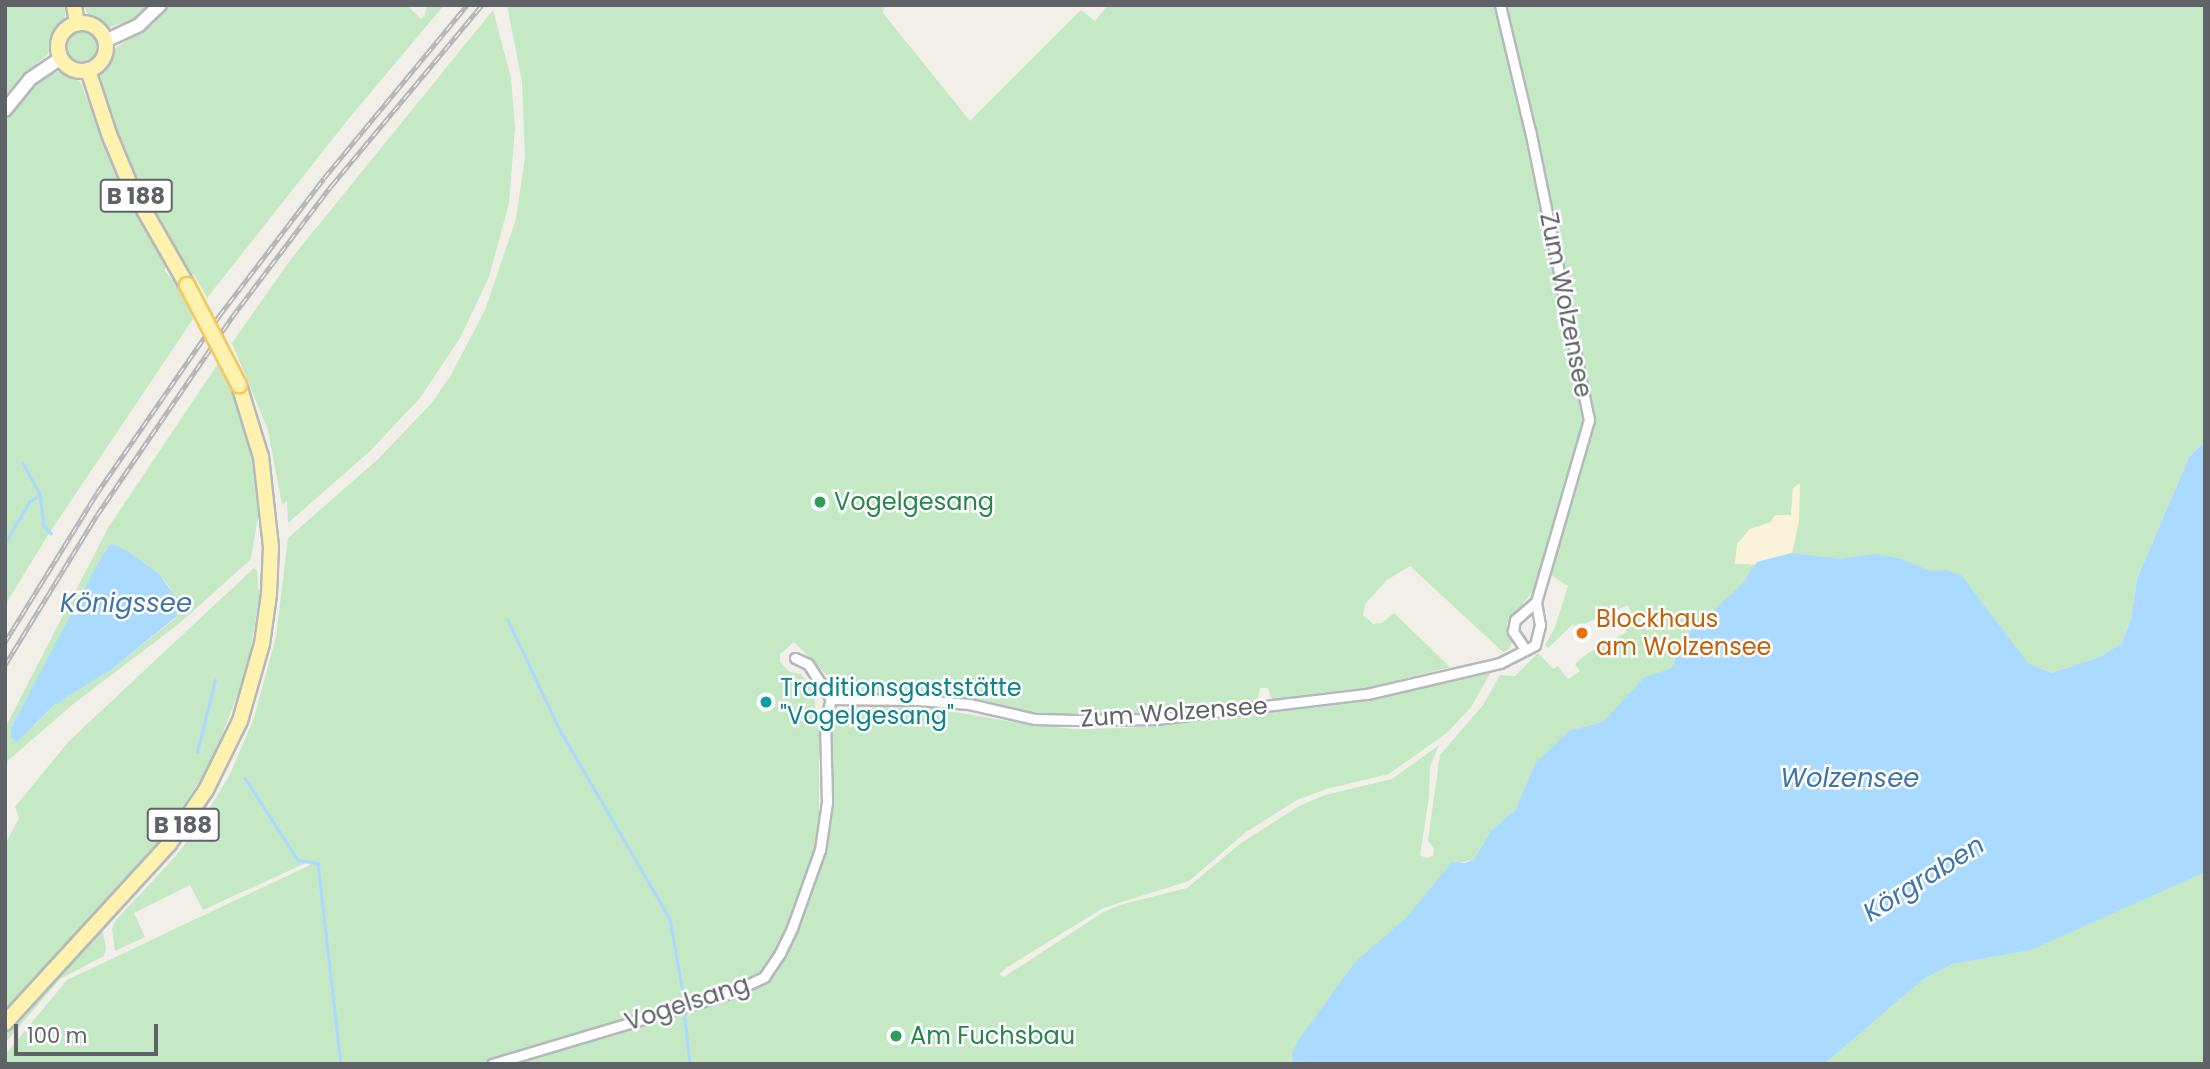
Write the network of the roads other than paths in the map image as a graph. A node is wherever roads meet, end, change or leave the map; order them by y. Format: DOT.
graph roads {
  1 [pos="74,5"];
  2 [pos="160,5"];
  3 [pos="1500,5"];
  4 [pos="77,24"];
  5 [pos="105,41"];
  6 [pos="61,58"];
  7 [pos="88,70"];
  8 [pos="5,110"];
  9 [pos="1536,602"];
  10 [pos="1525,649"];
  11 [pos="795,658"];
  12 [pos="831,699"];
  13 [pos="5,1023"];
  14 [pos="492,1064"];
  1 -- 4 [label="main road"];
  2 -- 5 [label="main road"];
  3 -- 9 [label="street, Zum Wolzensee"];
  4 -- 5 [label="main road"];
  4 -- 6 [label="main road"];
  5 -- 7 [label="main road"];
  6 -- 7 [label="main road"];
  6 -- 8 [label="main road"];
  7 -- 13 [label="main road, B 188, bridge"];
  9 -- 10 [label="street, Zum Wolzensee"];
  9 -- 10 [label="street, Zum Wolzensee"];
  10 -- 12 [label="street, Zum Wolzensee"];
  11 -- 12 [label="street"];
  12 -- 14 [label="street, Vogelsang"];
}
